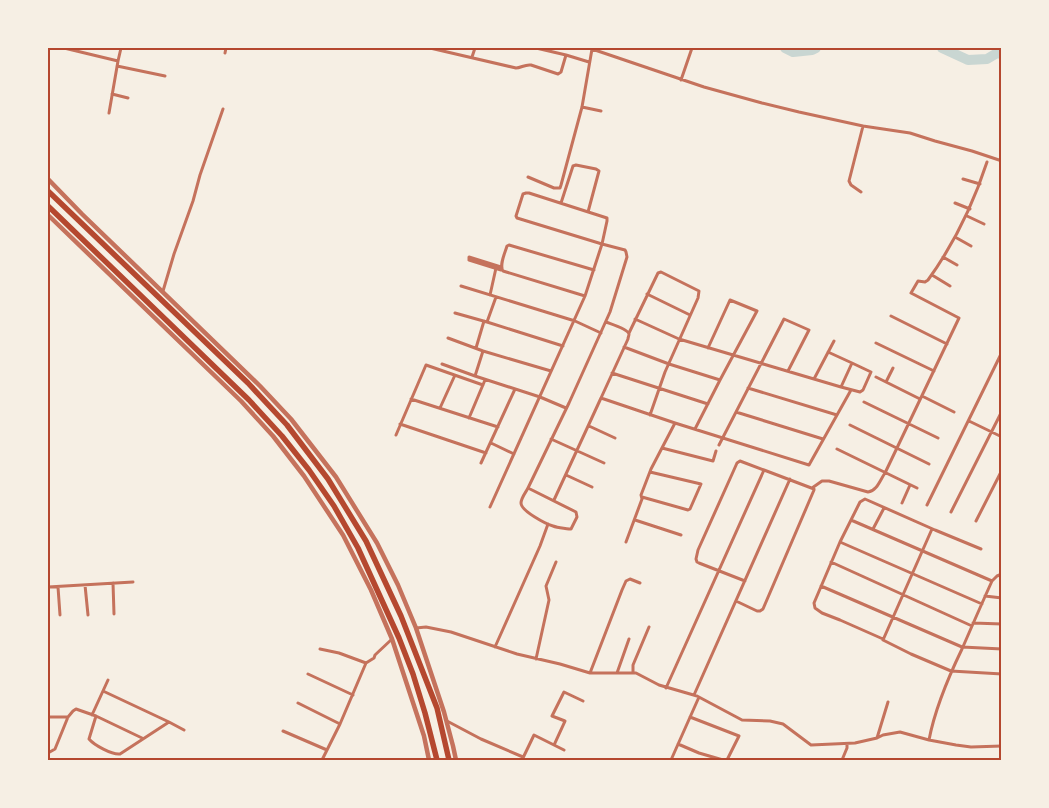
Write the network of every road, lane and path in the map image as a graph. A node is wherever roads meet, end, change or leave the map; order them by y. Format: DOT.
graph roads {
  1 [pos="64,48"];
  2 [pos="121,48"];
  3 [pos="226,48"];
  4 [pos="430,48"];
  5 [pos="474,48"];
  6 [pos="536,48"];
  7 [pos="592,48"];
  8 [pos="692,48"];
  9 [pos="973,48"];
  10 [pos="982,48"];
  11 [pos="225,53"];
  12 [pos="566,55"];
  13 [pos="472,57"];
  14 [pos="589,62"];
  15 [pos="117,63"];
  16 [pos="165,76"];
  17 [pos="681,80"];
  18 [pos="112,94"];
  19 [pos="128,98"];
  20 [pos="582,107"];
  21 [pos="223,109"];
  22 [pos="601,111"];
  23 [pos="109,113"];
  24 [pos="863,126"];
  25 [pos="1002,160"];
  26 [pos="987,162"];
  27 [pos="528,178"];
  28 [pos="48,179"];
  29 [pos="964,179"];
  30 [pos="980,184"];
  31 [pos="48,191"];
  32 [pos="861,192"];
  33 [pos="955,203"];
  34 [pos="561,204"];
  35 [pos="48,206"];
  36 [pos="970,210"];
  37 [pos="588,212"];
  38 [pos="48,215"];
  39 [pos="967,216"];
  40 [pos="984,224"];
  41 [pos="955,237"];
  42 [pos="602,244"];
  43 [pos="971,246"];
  44 [pos="943,257"];
  45 [pos="957,265"];
  46 [pos="499,267"];
  47 [pos="594,270"];
  48 [pos="932,275"];
  49 [pos="461,286"];
  50 [pos="950,286"];
  51 [pos="163,292"];
  52 [pos="648,294"];
  53 [pos="490,295"];
  54 [pos="585,296"];
  55 [pos="496,297"];
  56 [pos="455,312"];
  57 [pos="690,315"];
  58 [pos="890,316"];
  59 [pos="635,319"];
  60 [pos="486,321"];
  61 [pos="575,321"];
  62 [pos="606,322"];
  63 [pos="601,333"];
  64 [pos="628,333"];
  65 [pos="448,338"];
  66 [pos="679,339"];
  67 [pos="834,341"];
  68 [pos="876,343"];
  69 [pos="947,344"];
  70 [pos="563,346"];
  71 [pos="476,348"];
  72 [pos="624,348"];
  73 [pos="708,348"];
  74 [pos="483,350"];
  75 [pos="828,352"];
  76 [pos="1002,352"];
  77 [pos="734,356"];
  78 [pos="761,363"];
  79 [pos="852,363"];
  80 [pos="442,364"];
  81 [pos="669,364"];
  82 [pos="893,368"];
  83 [pos="551,371"];
  84 [pos="934,371"];
  85 [pos="788,372"];
  86 [pos="612,373"];
  87 [pos="454,375"];
  88 [pos="475,376"];
  89 [pos="876,377"];
  90 [pos="814,379"];
  91 [pos="485,380"];
  92 [pos="720,380"];
  93 [pos="886,382"];
  94 [pos="482,385"];
  95 [pos="841,387"];
  96 [pos="660,388"];
  97 [pos="748,388"];
  98 [pos="515,389"];
  99 [pos="851,390"];
  100 [pos="540,397"];
  101 [pos="921,397"];
  102 [pos="601,398"];
  103 [pos="411,399"];
  104 [pos="864,402"];
  105 [pos="708,404"];
  106 [pos="440,408"];
  107 [pos="566,408"];
  108 [pos="1002,411"];
  109 [pos="736,412"];
  110 [pos="954,412"];
  111 [pos="650,414"];
  112 [pos="837,415"];
  113 [pos="469,418"];
  114 [pos="969,421"];
  115 [pos="675,423"];
  116 [pos="400,424"];
  117 [pos="908,424"];
  118 [pos="850,425"];
  119 [pos="589,426"];
  120 [pos="498,427"];
  121 [pos="696,429"];
  122 [pos="991,432"];
  123 [pos="396,435"];
  124 [pos="723,437"];
  125 [pos="1002,437"];
  126 [pos="615,438"];
  127 [pos="938,438"];
  128 [pos="551,439"];
  129 [pos="824,439"];
  130 [pos="491,443"];
  131 [pos="719,445"];
  132 [pos="662,448"];
  133 [pos="897,448"];
  134 [pos="837,449"];
  135 [pos="577,450"];
  136 [pos="716,451"];
  137 [pos="486,453"];
  138 [pos="514,454"];
  139 [pos="481,463"];
  140 [pos="604,463"];
  141 [pos="929,464"];
  142 [pos="764,470"];
  143 [pos="1002,470"];
  144 [pos="650,472"];
  145 [pos="885,473"];
  146 [pos="566,475"];
  147 [pos="790,480"];
  148 [pos="910,485"];
  149 [pos="592,487"];
  150 [pos="528,488"];
  151 [pos="812,488"];
  152 [pos="916,488"];
  153 [pos="641,496"];
  154 [pos="554,500"];
  155 [pos="902,503"];
  156 [pos="927,505"];
  157 [pos="490,507"];
  158 [pos="884,508"];
  159 [pos="951,512"];
  160 [pos="635,520"];
  161 [pos="851,520"];
  162 [pos="976,520"];
  163 [pos="548,524"];
  164 [pos="873,529"];
  165 [pos="932,529"];
  166 [pos="681,535"];
  167 [pos="626,542"];
  168 [pos="840,542"];
  169 [pos="981,548"];
  170 [pos="923,550"];
  171 [pos="556,562"];
  172 [pos="831,562"];
  173 [pos="719,570"];
  174 [pos="913,574"];
  175 [pos="1002,574"];
  176 [pos="745,581"];
  177 [pos="992,581"];
  178 [pos="133,582"];
  179 [pos="113,583"];
  180 [pos="640,583"];
  181 [pos="85,586"];
  182 [pos="821,586"];
  183 [pos="48,587"];
  184 [pos="58,587"];
  185 [pos="903,595"];
  186 [pos="985,596"];
  187 [pos="1002,598"];
  188 [pos="736,601"];
  189 [pos="982,604"];
  190 [pos="114,614"];
  191 [pos="60,615"];
  192 [pos="88,615"];
  193 [pos="893,617"];
  194 [pos="973,624"];
  195 [pos="1002,624"];
  196 [pos="649,627"];
  197 [pos="416,628"];
  198 [pos="392,639"];
  199 [pos="629,639"];
  200 [pos="883,639"];
  201 [pos="495,647"];
  202 [pos="962,647"];
  203 [pos="320,649"];
  204 [pos="1002,649"];
  205 [pos="536,659"];
  206 [pos="366,663"];
  207 [pos="951,671"];
  208 [pos="590,673"];
  209 [pos="617,673"];
  210 [pos="633,673"];
  211 [pos="308,674"];
  212 [pos="1002,674"];
  213 [pos="108,680"];
  214 [pos="666,688"];
  215 [pos="103,691"];
  216 [pos="353,695"];
  217 [pos="694,695"];
  218 [pos="699,697"];
  219 [pos="583,701"];
  220 [pos="888,702"];
  221 [pos="298,703"];
  222 [pos="94,716"];
  223 [pos="48,717"];
  224 [pos="68,717"];
  225 [pos="690,717"];
  226 [pos="447,720"];
  227 [pos="169,722"];
  228 [pos="340,724"];
  229 [pos="184,730"];
  230 [pos="284,731"];
  231 [pos="143,738"];
  232 [pos="876,738"];
  233 [pos="929,740"];
  234 [pos="678,744"];
  235 [pos="847,744"];
  236 [pos="554,745"];
  237 [pos="1002,746"];
  238 [pos="327,750"];
  239 [pos="564,750"];
  240 [pos="48,752"];
  241 [pos="522,759"];
  242 [pos="322,760"];
  243 [pos="429,760"];
  244 [pos="438,760"];
  245 [pos="449,760"];
  246 [pos="456,760"];
  247 [pos="671,760"];
  248 [pos="722,760"];
  249 [pos="727,760"];
  250 [pos="842,760"];
  1 -- 15 [label="street"];
  2 -- 15 [label="street"];
  3 -- 11 [label="street"];
  4 -- 13 [label="street"];
  5 -- 13 [label="street"];
  6 -- 12 [label="street"];
  7 -- 14 [label="street"];
  7 -- 17 [label="street"];
  8 -- 17 [label="street"];
  9 -- 10 [label="street"];
  12 -- 13 [label="street"];
  12 -- 14 [label="street"];
  14 -- 20 [label="street"];
  15 -- 16 [label="street"];
  15 -- 18 [label="street"];
  17 -- 24 [label="street"];
  18 -- 19 [label="street"];
  18 -- 23 [label="street"];
  20 -- 22 [label="street"];
  20 -- 27 [label="street"];
  21 -- 51 [label="street"];
  24 -- 25 [label="street"];
  24 -- 32 [label="street"];
  26 -- 30 [label="street"];
  28 -- 51 [label="street"];
  29 -- 30 [label="street"];
  30 -- 36 [label="street"];
  31 -- 245 [label="highway"];
  33 -- 36 [label="street"];
  34 -- 37 [label="street"];
  34 -- 37 [label="street"];
  34 -- 42 [label="street"];
  35 -- 244 [label="highway"];
  36 -- 39 [label="street"];
  37 -- 42 [label="street"];
  38 -- 198 [label="street"];
  39 -- 40 [label="street"];
  39 -- 41 [label="street"];
  41 -- 43 [label="street"];
  41 -- 44 [label="street"];
  42 -- 47 [label="street"];
  42 -- 62 [label="street"];
  44 -- 45 [label="street"];
  44 -- 48 [label="street"];
  46 -- 46 [label="street"];
  46 -- 47 [label="street"];
  46 -- 53 [label="street"];
  46 -- 54 [label="street"];
  47 -- 54 [label="street"];
  48 -- 50 [label="street"];
  48 -- 69 [label="street"];
  49 -- 53 [label="street"];
  51 -- 197 [label="street"];
  52 -- 57 [label="street"];
  52 -- 57 [label="street"];
  52 -- 59 [label="street"];
  53 -- 55 [label="street"];
  54 -- 61 [label="street"];
  55 -- 60 [label="street"];
  55 -- 61 [label="street"];
  56 -- 60 [label="street"];
  57 -- 66 [label="street"];
  58 -- 69 [label="street"];
  59 -- 64 [label="street"];
  59 -- 66 [label="street"];
  60 -- 70 [label="street"];
  60 -- 71 [label="street"];
  61 -- 63 [label="street"];
  61 -- 70 [label="street"];
  62 -- 63 [label="street"];
  62 -- 64 [label="street"];
  63 -- 107 [label="street"];
  64 -- 72 [label="street"];
  65 -- 71 [label="street"];
  66 -- 73 [label="street"];
  66 -- 81 [label="street"];
  67 -- 75 [label="street"];
  68 -- 84 [label="street"];
  69 -- 84 [label="street"];
  70 -- 83 [label="street"];
  71 -- 74 [label="street"];
  72 -- 81 [label="street"];
  72 -- 86 [label="street"];
  73 -- 77 [label="street"];
  73 -- 77 [label="street"];
  74 -- 83 [label="street"];
  74 -- 88 [label="street"];
  75 -- 79 [label="street"];
  75 -- 90 [label="street"];
  76 -- 114 [label="street"];
  77 -- 78 [label="street"];
  77 -- 92 [label="street"];
  78 -- 85 [label="street"];
  78 -- 85 [label="street"];
  78 -- 97 [label="street"];
  79 -- 95 [label="street"];
  79 -- 99 [label="street"];
  80 -- 88 [label="street"];
  81 -- 92 [label="street"];
  81 -- 96 [label="street"];
  82 -- 93 [label="street"];
  83 -- 100 [label="street"];
  84 -- 101 [label="street"];
  85 -- 90 [label="street"];
  86 -- 96 [label="street"];
  86 -- 102 [label="street"];
  87 -- 94 [label="street"];
  87 -- 103 [label="street"];
  87 -- 106 [label="street"];
  88 -- 91 [label="street"];
  89 -- 93 [label="street"];
  90 -- 95 [label="street"];
  91 -- 94 [label="street"];
  91 -- 98 [label="street"];
  92 -- 105 [label="street"];
  93 -- 101 [label="street"];
  94 -- 113 [label="street"];
  95 -- 99 [label="street"];
  96 -- 105 [label="street"];
  96 -- 111 [label="street"];
  97 -- 109 [label="street"];
  97 -- 112 [label="street"];
  98 -- 100 [label="street"];
  98 -- 120 [label="street"];
  99 -- 112 [label="street"];
  100 -- 107 [label="street"];
  100 -- 138 [label="street"];
  101 -- 110 [label="street"];
  101 -- 117 [label="street"];
  102 -- 111 [label="street"];
  102 -- 119 [label="street"];
  103 -- 106 [label="street"];
  103 -- 116 [label="street"];
  104 -- 117 [label="street"];
  105 -- 121 [label="street"];
  106 -- 113 [label="street"];
  107 -- 128 [label="street"];
  108 -- 122 [label="street"];
  109 -- 124 [label="street"];
  109 -- 129 [label="street"];
  111 -- 115 [label="street"];
  112 -- 129 [label="street"];
  113 -- 120 [label="street"];
  114 -- 122 [label="street"];
  114 -- 156 [label="street"];
  115 -- 121 [label="street"];
  115 -- 132 [label="street"];
  116 -- 123 [label="street"];
  116 -- 137 [label="street"];
  117 -- 127 [label="street"];
  117 -- 133 [label="street"];
  118 -- 133 [label="street"];
  119 -- 126 [label="street"];
  119 -- 135 [label="street"];
  120 -- 130 [label="street"];
  121 -- 124 [label="street"];
  122 -- 125 [label="street"];
  122 -- 159 [label="street"];
  124 -- 129 [label="street"];
  124 -- 131 [label="street"];
  128 -- 135 [label="street"];
  128 -- 150 [label="street"];
  130 -- 137 [label="street"];
  130 -- 138 [label="street"];
  132 -- 136 [label="street"];
  132 -- 144 [label="street"];
  133 -- 141 [label="street"];
  133 -- 145 [label="street"];
  134 -- 145 [label="street"];
  135 -- 140 [label="street"];
  135 -- 146 [label="street"];
  137 -- 139 [label="street"];
  138 -- 157 [label="street"];
  142 -- 147 [label="street"];
  142 -- 173 [label="street"];
  142 -- 173 [label="street"];
  143 -- 162 [label="street"];
  144 -- 153 [label="street"];
  144 -- 153 [label="street"];
  145 -- 148 [label="street"];
  145 -- 151 [label="street"];
  146 -- 149 [label="street"];
  146 -- 154 [label="street"];
  147 -- 151 [label="street"];
  147 -- 176 [label="street"];
  148 -- 152 [label="street"];
  148 -- 155 [label="street"];
  150 -- 154 [label="street"];
  150 -- 163 [label="street"];
  151 -- 188 [label="street"];
  153 -- 160 [label="street"];
  154 -- 163 [label="street"];
  158 -- 161 [label="street"];
  158 -- 164 [label="street"];
  158 -- 165 [label="street"];
  160 -- 166 [label="street"];
  160 -- 167 [label="street"];
  161 -- 164 [label="street"];
  161 -- 168 [label="street"];
  163 -- 201 [label="street"];
  164 -- 170 [label="street"];
  165 -- 169 [label="street"];
  165 -- 170 [label="street"];
  168 -- 172 [label="street"];
  168 -- 174 [label="street"];
  170 -- 174 [label="street"];
  170 -- 177 [label="street"];
  171 -- 205 [label="street"];
  172 -- 182 [label="street"];
  172 -- 185 [label="street"];
  173 -- 176 [label="street"];
  173 -- 214 [label="street"];
  174 -- 185 [label="street"];
  174 -- 189 [label="street"];
  175 -- 177 [label="street"];
  176 -- 188 [label="street"];
  177 -- 186 [label="street"];
  178 -- 179 [label="street"];
  179 -- 181 [label="street"];
  179 -- 190 [label="street"];
  180 -- 208 [label="street"];
  181 -- 184 [label="street"];
  181 -- 192 [label="street"];
  182 -- 193 [label="street"];
  182 -- 200 [label="street"];
  183 -- 184 [label="street"];
  184 -- 191 [label="street"];
  185 -- 193 [label="street"];
  185 -- 194 [label="street"];
  186 -- 187 [label="street"];
  186 -- 189 [label="street"];
  188 -- 217 [label="street"];
  189 -- 194 [label="street"];
  193 -- 200 [label="street"];
  193 -- 202 [label="street"];
  194 -- 195 [label="street"];
  194 -- 202 [label="street"];
  196 -- 210 [label="street"];
  197 -- 201 [label="street"];
  197 -- 226 [label="street"];
  198 -- 206 [label="street"];
  198 -- 243 [label="street"];
  199 -- 209 [label="street"];
  200 -- 207 [label="street"];
  201 -- 205 [label="street"];
  202 -- 204 [label="street"];
  202 -- 207 [label="street"];
  203 -- 206 [label="street"];
  205 -- 208 [label="street"];
  206 -- 216 [label="street"];
  207 -- 212 [label="street"];
  207 -- 233 [label="street"];
  208 -- 209 [label="street"];
  209 -- 210 [label="street"];
  210 -- 214 [label="street"];
  211 -- 216 [label="street"];
  213 -- 215 [label="street"];
  214 -- 217 [label="street"];
  215 -- 222 [label="street"];
  215 -- 227 [label="street"];
  216 -- 228 [label="street"];
  217 -- 218 [label="street"];
  218 -- 225 [label="street"];
  218 -- 235 [label="street"];
  219 -- 236 [label="street"];
  220 -- 232 [label="street"];
  221 -- 228 [label="street"];
  222 -- 224 [label="street"];
  222 -- 231 [label="street"];
  222 -- 231 [label="street"];
  223 -- 224 [label="street"];
  224 -- 240 [label="street"];
  225 -- 234 [label="street"];
  225 -- 249 [label="street"];
  226 -- 241 [label="street"];
  226 -- 246 [label="street"];
  227 -- 229 [label="street"];
  227 -- 231 [label="street"];
  228 -- 238 [label="street"];
  230 -- 238 [label="street"];
  232 -- 233 [label="street"];
  232 -- 235 [label="street"];
  233 -- 237 [label="street"];
  234 -- 247 [label="street"];
  234 -- 248 [label="street"];
  235 -- 250 [label="street"];
  236 -- 239 [label="street"];
  236 -- 241 [label="street"];
  238 -- 242 [label="street"];
}
